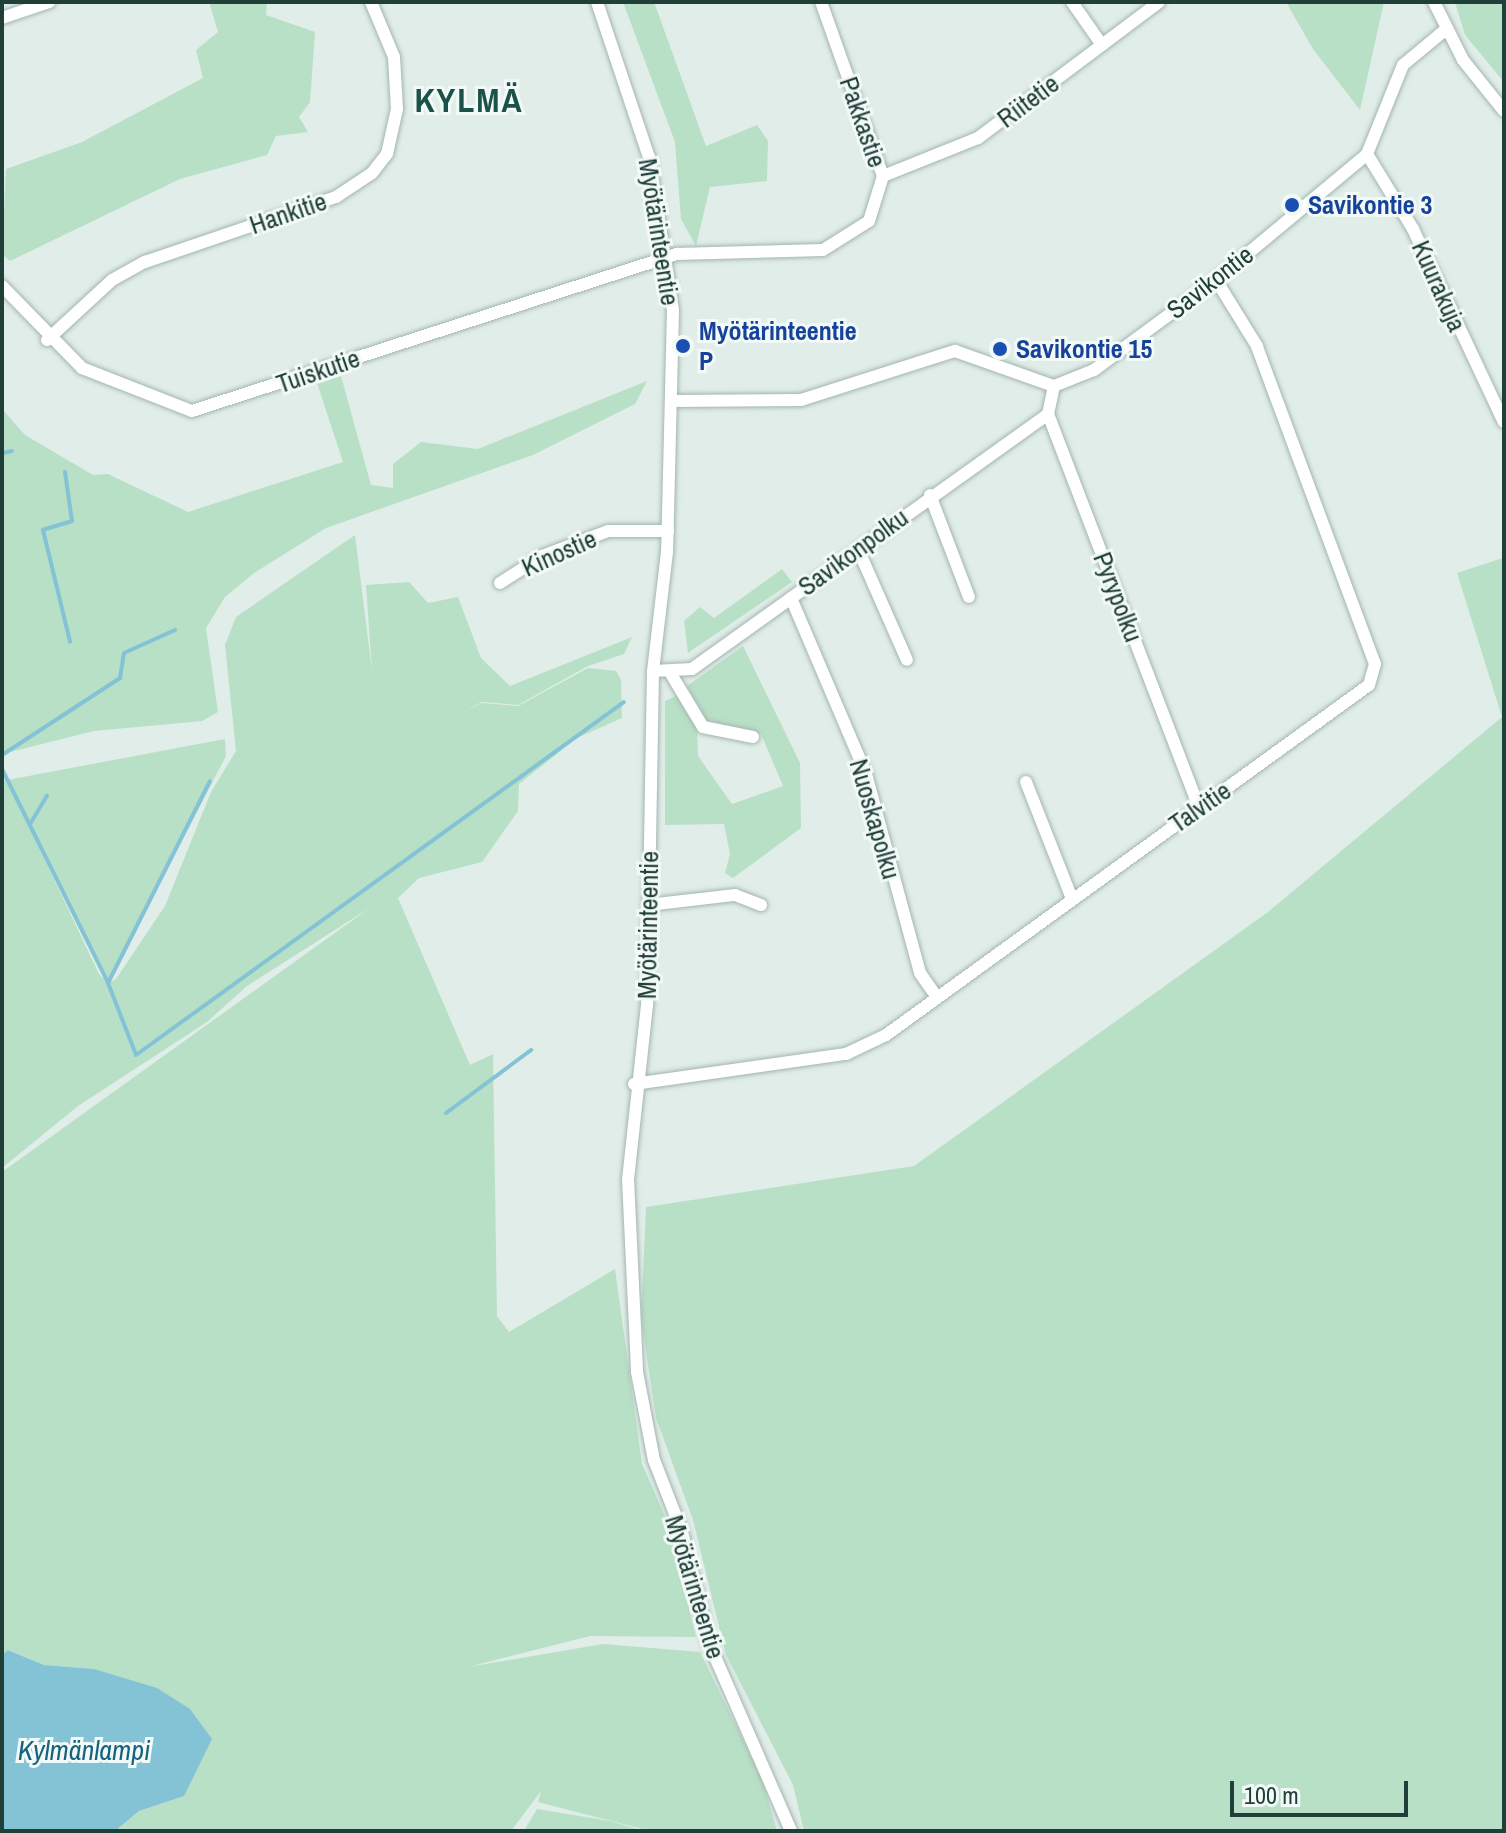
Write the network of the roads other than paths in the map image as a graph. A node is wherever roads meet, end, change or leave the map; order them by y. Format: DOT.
graph roads {
  1 [pos="49,2"];
  2 [pos="371,2"];
  3 [pos="597,2"];
  4 [pos="821,2"];
  5 [pos="1072,2"];
  6 [pos="1159,2"];
  7 [pos="1434,2"];
  8 [pos="2,18"];
  9 [pos="1445,30"];
  10 [pos="1102,45"];
  11 [pos="1504,111"];
  12 [pos="1367,154"];
  13 [pos="883,176"];
  14 [pos="667,260"];
  15 [pos="1216,280"];
  16 [pos="2,286"];
  17 [pos="47,340"];
  18 [pos="1054,386"];
  19 [pos="672,401"];
  20 [pos="1048,414"];
  21 [pos="1504,422"];
  22 [pos="930,495"];
  23 [pos="668,531"];
  24 [pos="858,549"];
  25 [pos="500,583"];
  26 [pos="969,597"];
  27 [pos="791,598"];
  28 [pos="907,660"];
  29 [pos="653,671"];
  30 [pos="671,674"];
  31 [pos="753,737"];
  32 [pos="1026,782"];
  33 [pos="1199,807"];
  34 [pos="1072,899"];
  35 [pos="648,905"];
  36 [pos="761,905"];
  37 [pos="936,996"];
  38 [pos="634,1084"];
  39 [pos="791,1831"];
  1 -- 8 [label="street"];
  2 -- 17 [label="street, Hankitie"];
  3 -- 14 [label="street, Myötärinteentie"];
  4 -- 13 [label="street, Pakkastie"];
  5 -- 10 [label="street"];
  6 -- 10 [label="street, Riitetie"];
  7 -- 9 [label="street"];
  9 -- 11 [label="street"];
  9 -- 12 [label="street"];
  10 -- 13 [label="street, Riitetie"];
  12 -- 15 [label="street, Savikontie"];
  12 -- 21 [label="street, Kuurakuja"];
  13 -- 14 [label="street, Pakkastie"];
  14 -- 17 [label="street, Tuiskutie"];
  14 -- 19 [label="street, Myötärinteentie"];
  15 -- 18 [label="street, Savikontie"];
  15 -- 33 [label="street, Talvitie"];
  16 -- 17 [label="street, Tuiskutie"];
  18 -- 19 [label="street"];
  18 -- 20 [label="street"];
  19 -- 23 [label="street, Myötärinteentie"];
  20 -- 22 [label="street, Savikonpolku"];
  20 -- 33 [label="street, Pyrypolku"];
  22 -- 24 [label="street, Savikonpolku"];
  22 -- 26 [label="street"];
  23 -- 25 [label="street, Kinostie"];
  23 -- 29 [label="street, Myötärinteentie"];
  24 -- 27 [label="street, Savikonpolku"];
  24 -- 28 [label="street"];
  27 -- 30 [label="street, Savikonpolku"];
  27 -- 37 [label="street, Nuoskapolku"];
  29 -- 30 [label="street"];
  29 -- 35 [label="street, Myötärinteentie"];
  30 -- 31 [label="street"];
  32 -- 34 [label="street"];
  33 -- 34 [label="street, Talvitie"];
  34 -- 37 [label="street, Talvitie"];
  35 -- 36 [label="street"];
  35 -- 38 [label="street, Myötärinteentie"];
  37 -- 38 [label="street, Talvitie"];
  38 -- 39 [label="street, Myötärinteentie"];
}
